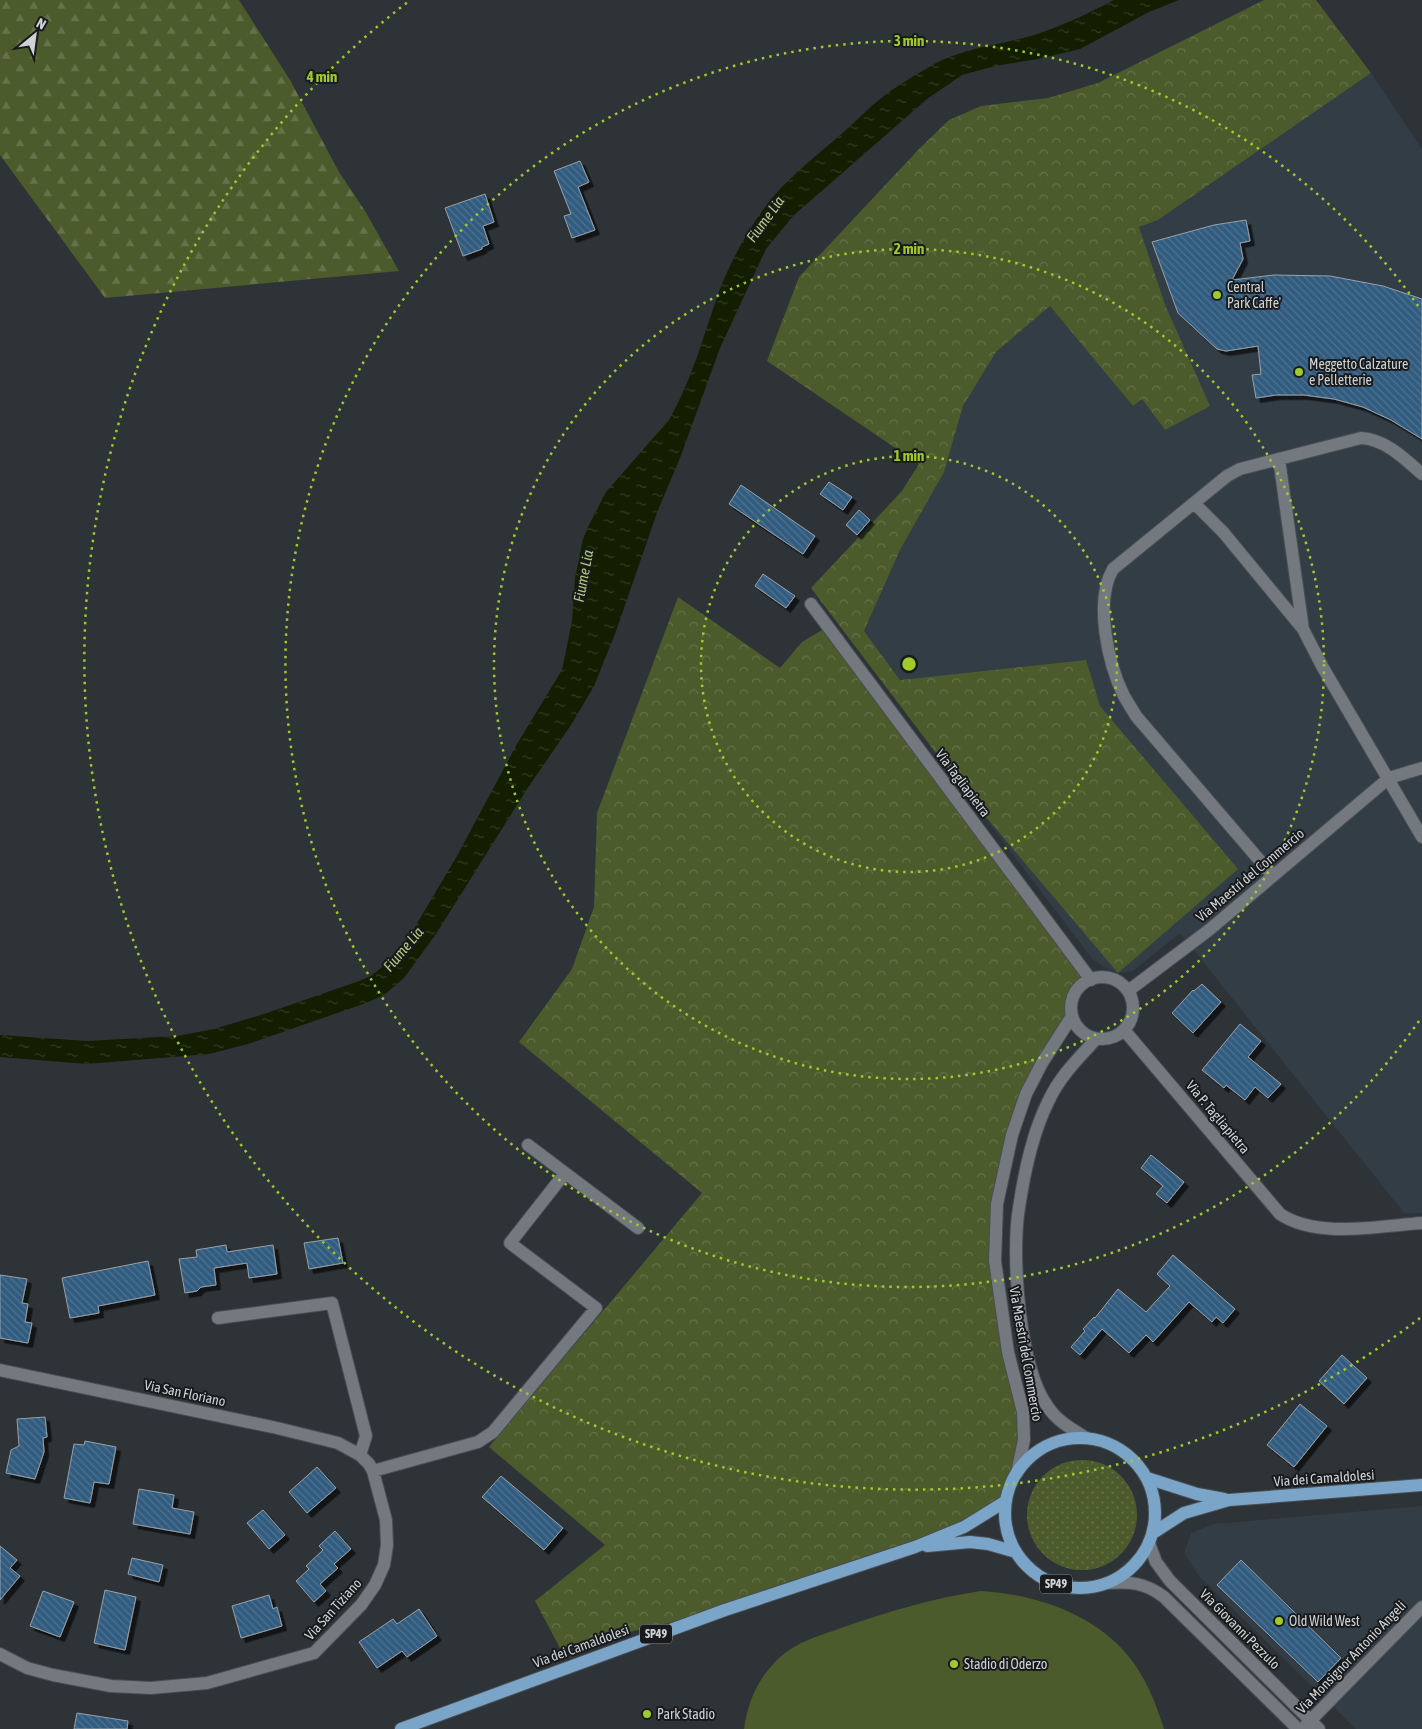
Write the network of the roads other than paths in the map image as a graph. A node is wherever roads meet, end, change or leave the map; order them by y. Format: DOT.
graph roads {
  1 [pos="1279,459"];
  2 [pos="1422,474"];
  3 [pos="1194,503"];
  4 [pos="811,604"];
  5 [pos="1303,629"];
  6 [pos="1422,768"];
  7 [pos="1389,778"];
  8 [pos="1422,837"];
  9 [pos="1273,876"];
  10 [pos="1091,980"];
  11 [pos="1128,991"];
  12 [pos="1072,1016"];
  13 [pos="1124,1030"];
  14 [pos="1096,1039"];
  15 [pos="528,1144"];
  16 [pos="565,1173"];
  17 [pos="1422,1223"];
  18 [pos="638,1228"];
  19 [pos="218,1318"];
  20 [pos="0,1370"];
  21 [pos="1086,1438"];
  22 [pos="360,1455"];
  23 [pos="373,1471"];
  24 [pos="1017,1473"];
  25 [pos="1147,1478"];
  26 [pos="1422,1485"];
  27 [pos="1229,1500"];
  28 [pos="1006,1501"];
  29 [pos="1151,1538"];
  30 [pos="915,1547"];
  31 [pos="1016,1552"];
  32 [pos="1106,1583"];
  33 [pos="1422,1607"];
  34 [pos="0,1654"];
  35 [pos="1311,1726"];
  36 [pos="401,1729"];
  37 [pos="1298,1729"];
  1 -- 2 [label="street"];
  1 -- 3 [label="street"];
  1 -- 5 [label="street"];
  3 -- 5 [label="street"];
  3 -- 9 [label="street"];
  4 -- 10 [label="street, Via Tagliapietra"];
  5 -- 7 [label="street"];
  6 -- 7 [label="street"];
  7 -- 8 [label="street"];
  7 -- 9 [label="street, Via Maestri del Commercio"];
  9 -- 11 [label="street, Via Maestri del Commercio"];
  10 -- 11 [label="street"];
  10 -- 12 [label="street"];
  11 -- 13 [label="street"];
  12 -- 14 [label="street"];
  12 -- 24 [label="street, Via Maestri del Commercio"];
  13 -- 14 [label="street"];
  13 -- 17 [label="street, Via P. Tagliapietra"];
  14 -- 21 [label="street, Via Maestri del Commercio"];
  15 -- 16 [label="street"];
  16 -- 18 [label="street"];
  16 -- 23 [label="street"];
  19 -- 22 [label="street"];
  20 -- 22 [label="street, Via San Floriano"];
  21 -- 24 [label="main road, SP49"];
  21 -- 25 [label="main road, SP49"];
  22 -- 23 [label="street, Via San Tiziano"];
  23 -- 34 [label="street, Via San Tiziano"];
  24 -- 28 [label="main road, SP49"];
  25 -- 27 [label="main road, Via dei Camaldolesi / SP49"];
  25 -- 29 [label="main road, SP49"];
  26 -- 27 [label="main road, Via dei Camaldolesi / SP49"];
  27 -- 29 [label="main road, Via dei Camaldolesi / SP49"];
  28 -- 30 [label="main road, Via dei Camaldolesi / SP49"];
  28 -- 31 [label="main road, SP49"];
  29 -- 32 [label="main road, SP49"];
  29 -- 35 [label="street, Via Giovanni Pezzulo"];
  30 -- 31 [label="main road, Via dei Camaldolesi / SP49"];
  30 -- 36 [label="main road, Via dei Camaldolesi / SP49"];
  31 -- 32 [label="main road, SP49"];
  32 -- 37 [label="street"];
  33 -- 35 [label="street, Via Monsignor Antonio Angeli"];
}
